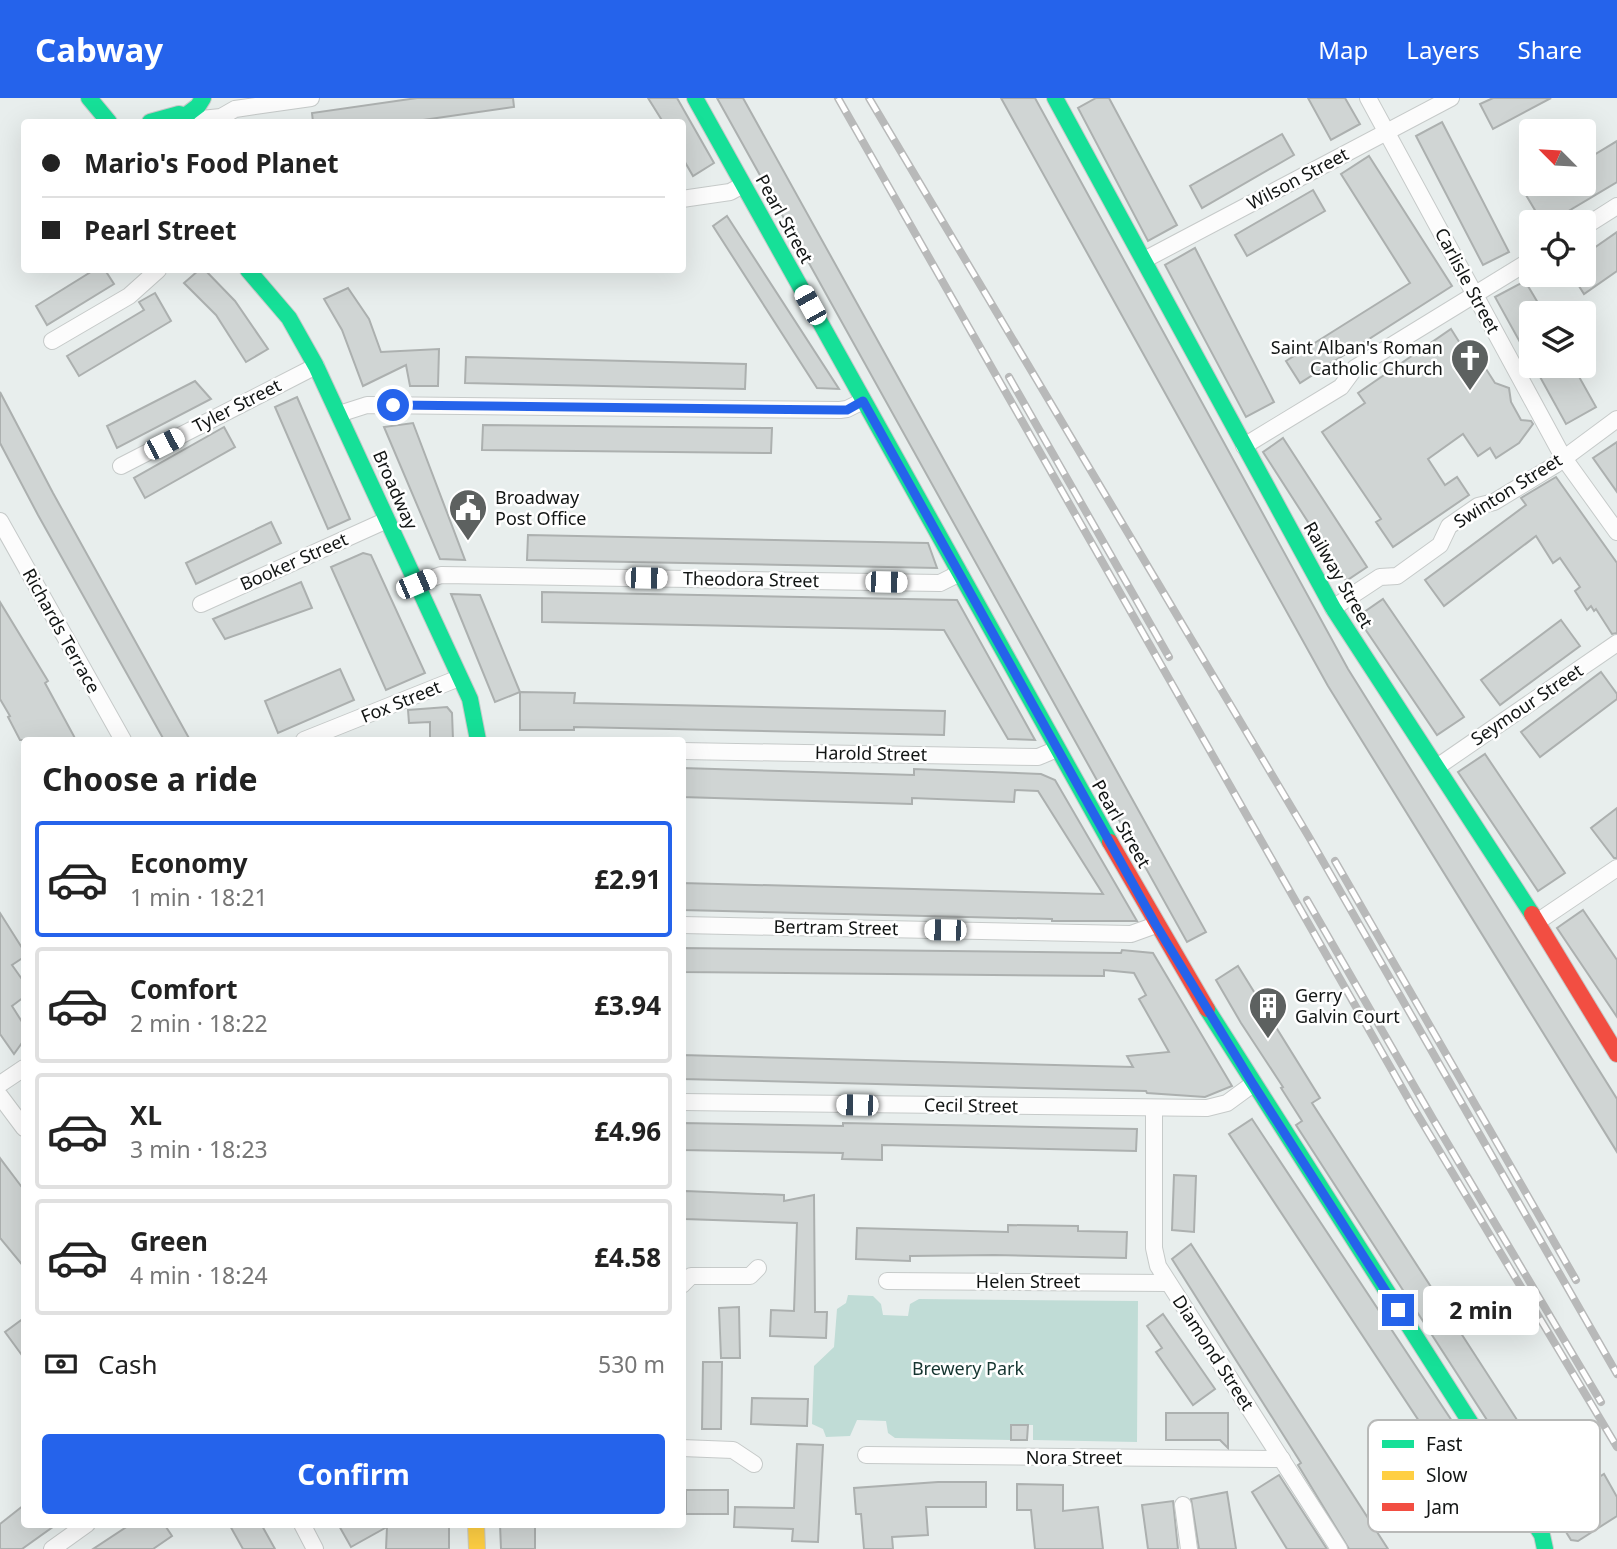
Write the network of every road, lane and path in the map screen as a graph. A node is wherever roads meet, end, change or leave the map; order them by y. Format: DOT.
graph roads {
  1 [pos="89,98"];
  2 [pos="203,98"];
  3 [pos="311,98"];
  4 [pos="695,98"];
  5 [pos="1056,98"];
  6 [pos="1368,98"];
  7 [pos="1451,98"];
  8 [pos="109,119"];
  9 [pos="161,119"];
  10 [pos="182,119"];
  11 [pos="183,119"];
  12 [pos="201,119"];
  13 [pos="1387,132"];
  14 [pos="743,185"];
  15 [pos="686,198"];
  16 [pos="1617,206"];
  17 [pos="1596,219"];
  18 [pos="1144,260"];
  19 [pos="1519,268"];
  20 [pos="155,273"];
  21 [pos="255,273"];
  22 [pos="1475,296"];
  23 [pos="52,341"];
  24 [pos="317,366"];
  25 [pos="863,401"];
  26 [pos="339,414"];
  27 [pos="1617,419"];
  28 [pos="1244,446"];
  29 [pos="1563,457"];
  30 [pos="121,466"];
  31 [pos="387,520"];
  32 [pos="0,521"];
  33 [pos="1617,532"];
  34 [pos="960,573"];
  35 [pos="416,584"];
  36 [pos="201,604"];
  37 [pos="1333,608"];
  38 [pos="1617,643"];
  39 [pos="459,678"];
  40 [pos="121,737"];
  41 [pos="312,737"];
  42 [pos="478,737"];
  43 [pos="1057,749"];
  44 [pos="686,751"];
  45 [pos="1437,766"];
  46 [pos="1617,868"];
  47 [pos="1537,922"];
  48 [pos="686,925"];
  49 [pos="1156,925"];
  50 [pos="1617,1054"];
  51 [pos="21,1070"];
  52 [pos="0,1084"];
  53 [pos="1253,1084"];
  54 [pos="0,1096"];
  55 [pos="686,1102"];
  56 [pos="1154,1108"];
  57 [pos="21,1124"];
  58 [pos="758,1268"];
  59 [pos="686,1281"];
  60 [pos="887,1281"];
  61 [pos="1168,1283"];
  62 [pos="1468,1420"];
  63 [pos="686,1448"];
  64 [pos="866,1455"];
  65 [pos="1282,1460"];
  66 [pos="754,1464"];
  67 [pos="1183,1505"];
  68 [pos="81,1528"];
  69 [pos="304,1528"];
  70 [pos="476,1528"];
  71 [pos="1540,1532"];
  72 [pos="52,1549"];
  73 [pos="315,1549"];
  74 [pos="477,1549"];
  75 [pos="1189,1549"];
  76 [pos="1339,1549"];
  77 [pos="1545,1549"];
  1 -- 8 [label="street"];
  2 -- 11 [label="street"];
  3 -- 12 [label="street"];
  4 -- 14 [label="street, Pearl Street"];
  5 -- 18 [label="street, Railway Street"];
  6 -- 13 [label="street, Carlisle Street"];
  7 -- 13 [label="street, Wilson Street"];
  9 -- 10 [label="street"];
  13 -- 18 [label="street, Wilson Street"];
  13 -- 22 [label="street, Carlisle Street"];
  14 -- 15 [label="street"];
  14 -- 25 [label="street, Pearl Street"];
  16 -- 17 [label="street"];
  18 -- 28 [label="street, Railway Street"];
  19 -- 22 [label="street"];
  20 -- 23 [label="street"];
  21 -- 24 [label="street, Broadway"];
  22 -- 28 [label="street"];
  22 -- 29 [label="street, Carlisle Street"];
  24 -- 26 [label="street, Broadway"];
  24 -- 30 [label="street, Tyler Street"];
  25 -- 26 [label="street"];
  25 -- 34 [label="street, Pearl Street"];
  26 -- 31 [label="street, Broadway"];
  27 -- 29 [label="street, Swinton Street"];
  28 -- 37 [label="street, Railway Street"];
  29 -- 33 [label="street, Carlisle Street"];
  29 -- 37 [label="street, Swinton Street"];
  31 -- 35 [label="street, Broadway"];
  31 -- 36 [label="street, Booker Street"];
  32 -- 40 [label="street, Richards Terrace"];
  34 -- 35 [label="street, Theodora Street"];
  34 -- 43 [label="street, Pearl Street"];
  35 -- 39 [label="street, Broadway"];
  37 -- 45 [label="street, Railway Street"];
  38 -- 45 [label="street, Seymour Street"];
  39 -- 41 [label="street, Fox Street"];
  39 -- 42 [label="street, Broadway"];
  43 -- 44 [label="street, Harold Street"];
  43 -- 49 [label="street, Pearl Street"];
  45 -- 47 [label="street, Railway Street"];
  46 -- 47 [label="street"];
  47 -- 50 [label="street, Railway Street"];
  48 -- 49 [label="street, Bertram Street"];
  49 -- 53 [label="street, Pearl Street"];
  51 -- 52 [label="street"];
  53 -- 56 [label="street, Cecil Street"];
  53 -- 62 [label="street, Pearl Street"];
  54 -- 57 [label="street"];
  55 -- 56 [label="street, Cecil Street"];
  56 -- 61 [label="street, Diamond Street"];
  58 -- 59 [label="street"];
  60 -- 61 [label="street, Helen Street"];
  61 -- 65 [label="street, Diamond Street"];
  63 -- 66 [label="street"];
  64 -- 65 [label="street, Nora Street"];
  65 -- 76 [label="street, Diamond Street"];
  67 -- 75 [label="street"];
  68 -- 72 [label="street"];
  69 -- 73 [label="street"];
  70 -- 74 [label="street"];
  71 -- 77 [label="street, Pearl Street"];
}
